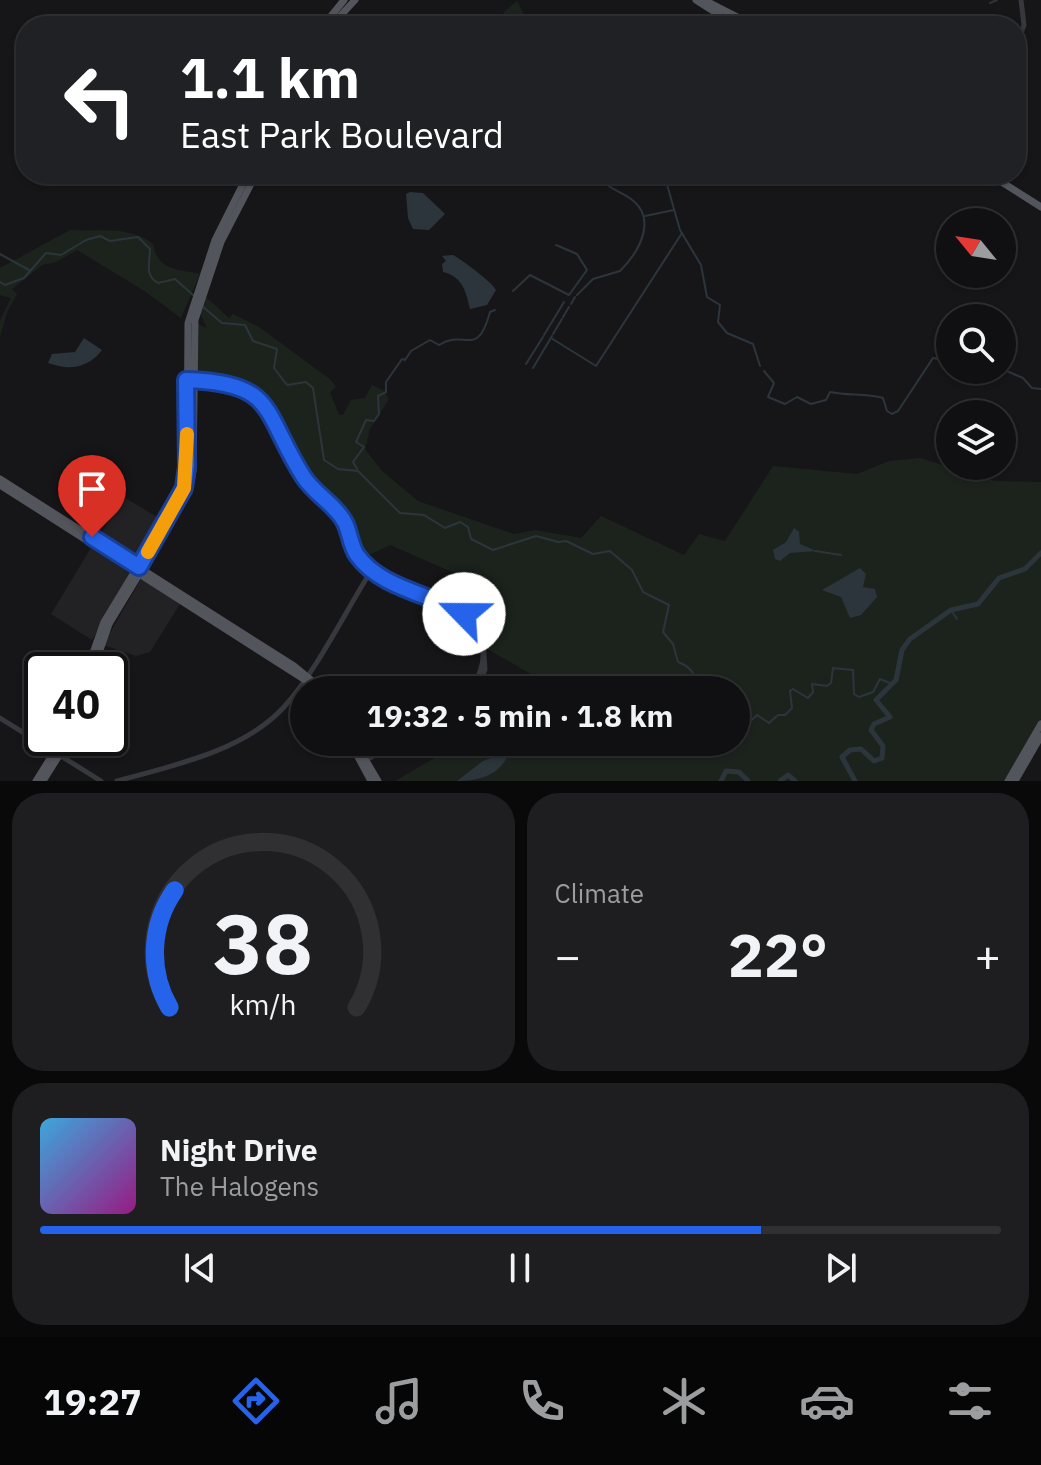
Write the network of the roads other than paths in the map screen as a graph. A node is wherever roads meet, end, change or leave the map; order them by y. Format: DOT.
graph roads {
  1 [pos="344,0"];
  2 [pos="355,0"];
  3 [pos="696,0"];
  4 [pos="704,0"];
  5 [pos="331,16"];
  6 [pos="340,16"];
  7 [pos="725,16"];
  8 [pos="735,16"];
  9 [pos="247,184"];
  10 [pos="1006,184"];
  11 [pos="1011,184"];
  12 [pos="1041,205"];
  13 [pos="190,380"];
  14 [pos="0,479"];
  15 [pos="0,485"];
  16 [pos="104,548"];
  17 [pos="359,557"];
  18 [pos="139,571"];
  19 [pos="371,571"];
  20 [pos="107,623"];
  21 [pos="95,652"];
  22 [pos="98,652"];
  23 [pos="305,676"];
  24 [pos="478,676"];
  25 [pos="481,676"];
  26 [pos="290,698"];
  27 [pos="0,718"];
  28 [pos="1041,724"];
  29 [pos="24,733"];
  30 [pos="1041,736"];
  31 [pos="55,756"];
  32 [pos="56,756"];
  33 [pos="60,756"];
  34 [pos="359,756"];
  35 [pos="362,756"];
  36 [pos="371,756"];
  37 [pos="373,756"];
  38 [pos="365,760"];
  39 [pos="1010,780"];
  40 [pos="36,781"];
  41 [pos="43,781"];
  42 [pos="101,781"];
  43 [pos="117,781"];
  44 [pos="371,781"];
  45 [pos="378,781"];
  1 -- 5 [label="main road"];
  2 -- 6 [label="main road"];
  3 -- 7 [label="main road"];
  4 -- 8 [label="main road"];
  9 -- 13 [label="main road"];
  10 -- 12 [label="main road"];
  11 -- 12 [label="main road"];
  13 -- 17 [label="street"];
  13 -- 18 [label="main road"];
  14 -- 16 [label="main road"];
  15 -- 16 [label="main road"];
  16 -- 18 [label="main road"];
  17 -- 19 [label="street"];
  17 -- 25 [label="street"];
  18 -- 20 [label="main road"];
  18 -- 23 [label="main road"];
  19 -- 23 [label="street"];
  19 -- 24 [label="street"];
  20 -- 21 [label="main road"];
  20 -- 22 [label="main road"];
  26 -- 43 [label="street"];
  27 -- 29 [label="street"];
  28 -- 39 [label="main road"];
  30 -- 39 [label="main road"];
  31 -- 40 [label="main road"];
  32 -- 41 [label="main road"];
  33 -- 42 [label="street"];
  34 -- 44 [label="main road"];
  35 -- 38 [label="main road"];
  36 -- 38 [label="street"];
  37 -- 38 [label="street"];
  38 -- 45 [label="main road"];
}
